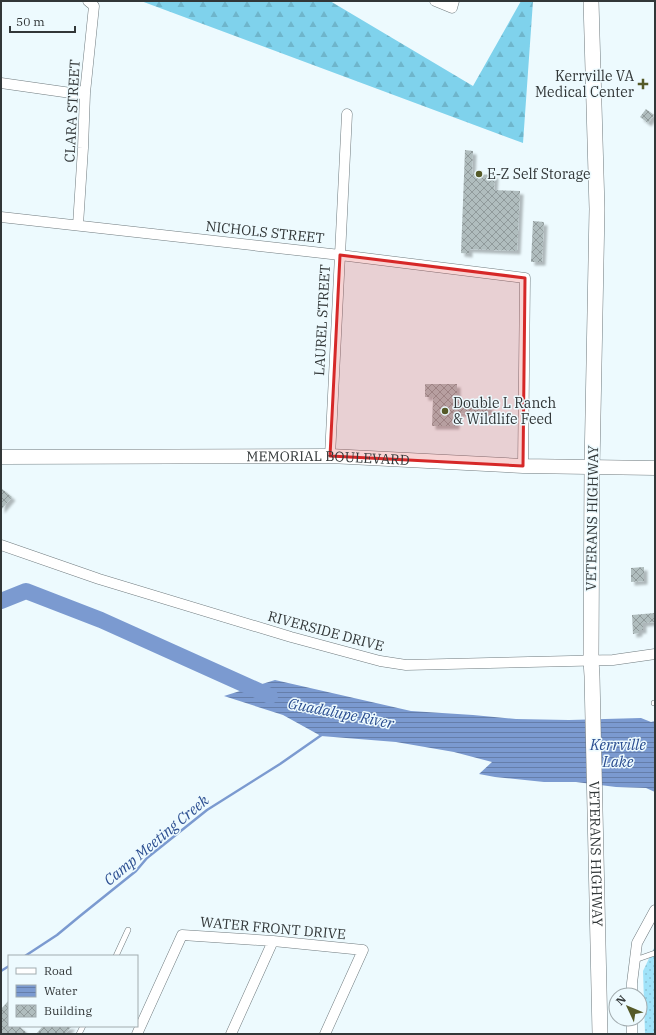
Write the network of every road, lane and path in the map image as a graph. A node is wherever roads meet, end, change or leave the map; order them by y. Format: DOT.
graph roads {
  1 [pos="88,1"];
  2 [pos="435,1"];
  3 [pos="591,1"];
  4 [pos="453,5"];
  5 [pos="1,84"];
  6 [pos="86,89"];
  7 [pos="347,114"];
  8 [pos="1,217"];
  9 [pos="78,225"];
  10 [pos="340,254"];
  11 [pos="330,456"];
  12 [pos="1,457"];
  13 [pos="523,466"];
  14 [pos="592,467"];
  15 [pos="655,468"];
  16 [pos="1,545"];
  17 [pos="655,654"];
  18 [pos="591,660"];
  19 [pos="655,910"];
  20 [pos="128,930"];
  21 [pos="273,941"];
  22 [pos="655,953"];
  23 [pos="116,955"];
  24 [pos="635,960"];
  25 [pos="632,987"];
  26 [pos="137,1034"];
  27 [pos="231,1034"];
  28 [pos="325,1034"];
  29 [pos="600,1034"];
  1 -- 6 [label="street, CLARA STREET"];
  2 -- 4 [label="street"];
  3 -- 14 [label="main road, VETERANS HIGHWAY"];
  5 -- 6 [label="street"];
  6 -- 9 [label="street, CLARA STREET"];
  7 -- 10 [label="street, LAUREL STREET"];
  8 -- 9 [label="street, NICHOLS STREET"];
  9 -- 10 [label="street, NICHOLS STREET"];
  10 -- 11 [label="street, LAUREL STREET"];
  10 -- 13 [label="street, NICHOLS STREET"];
  11 -- 12 [label="main road, MEMORIAL BOULEVARD"];
  11 -- 13 [label="main road, MEMORIAL BOULEVARD"];
  13 -- 14 [label="main road, MEMORIAL BOULEVARD"];
  14 -- 15 [label="main road, MEMORIAL BOULEVARD"];
  14 -- 18 [label="main road, VETERANS HIGHWAY"];
  16 -- 18 [label="street, RIVERSIDE DRIVE"];
  17 -- 18 [label="street, RIVERSIDE DRIVE"];
  18 -- 29 [label="main road, VETERANS HIGHWAY"];
  19 -- 24 [label="street"];
  20 -- 23 [label="lane"];
  21 -- 26 [label="street, WATER FRONT DRIVE"];
  21 -- 27 [label="street"];
  21 -- 28 [label="street, WATER FRONT DRIVE"];
  22 -- 24 [label="lane"];
  24 -- 25 [label="street"];
}
